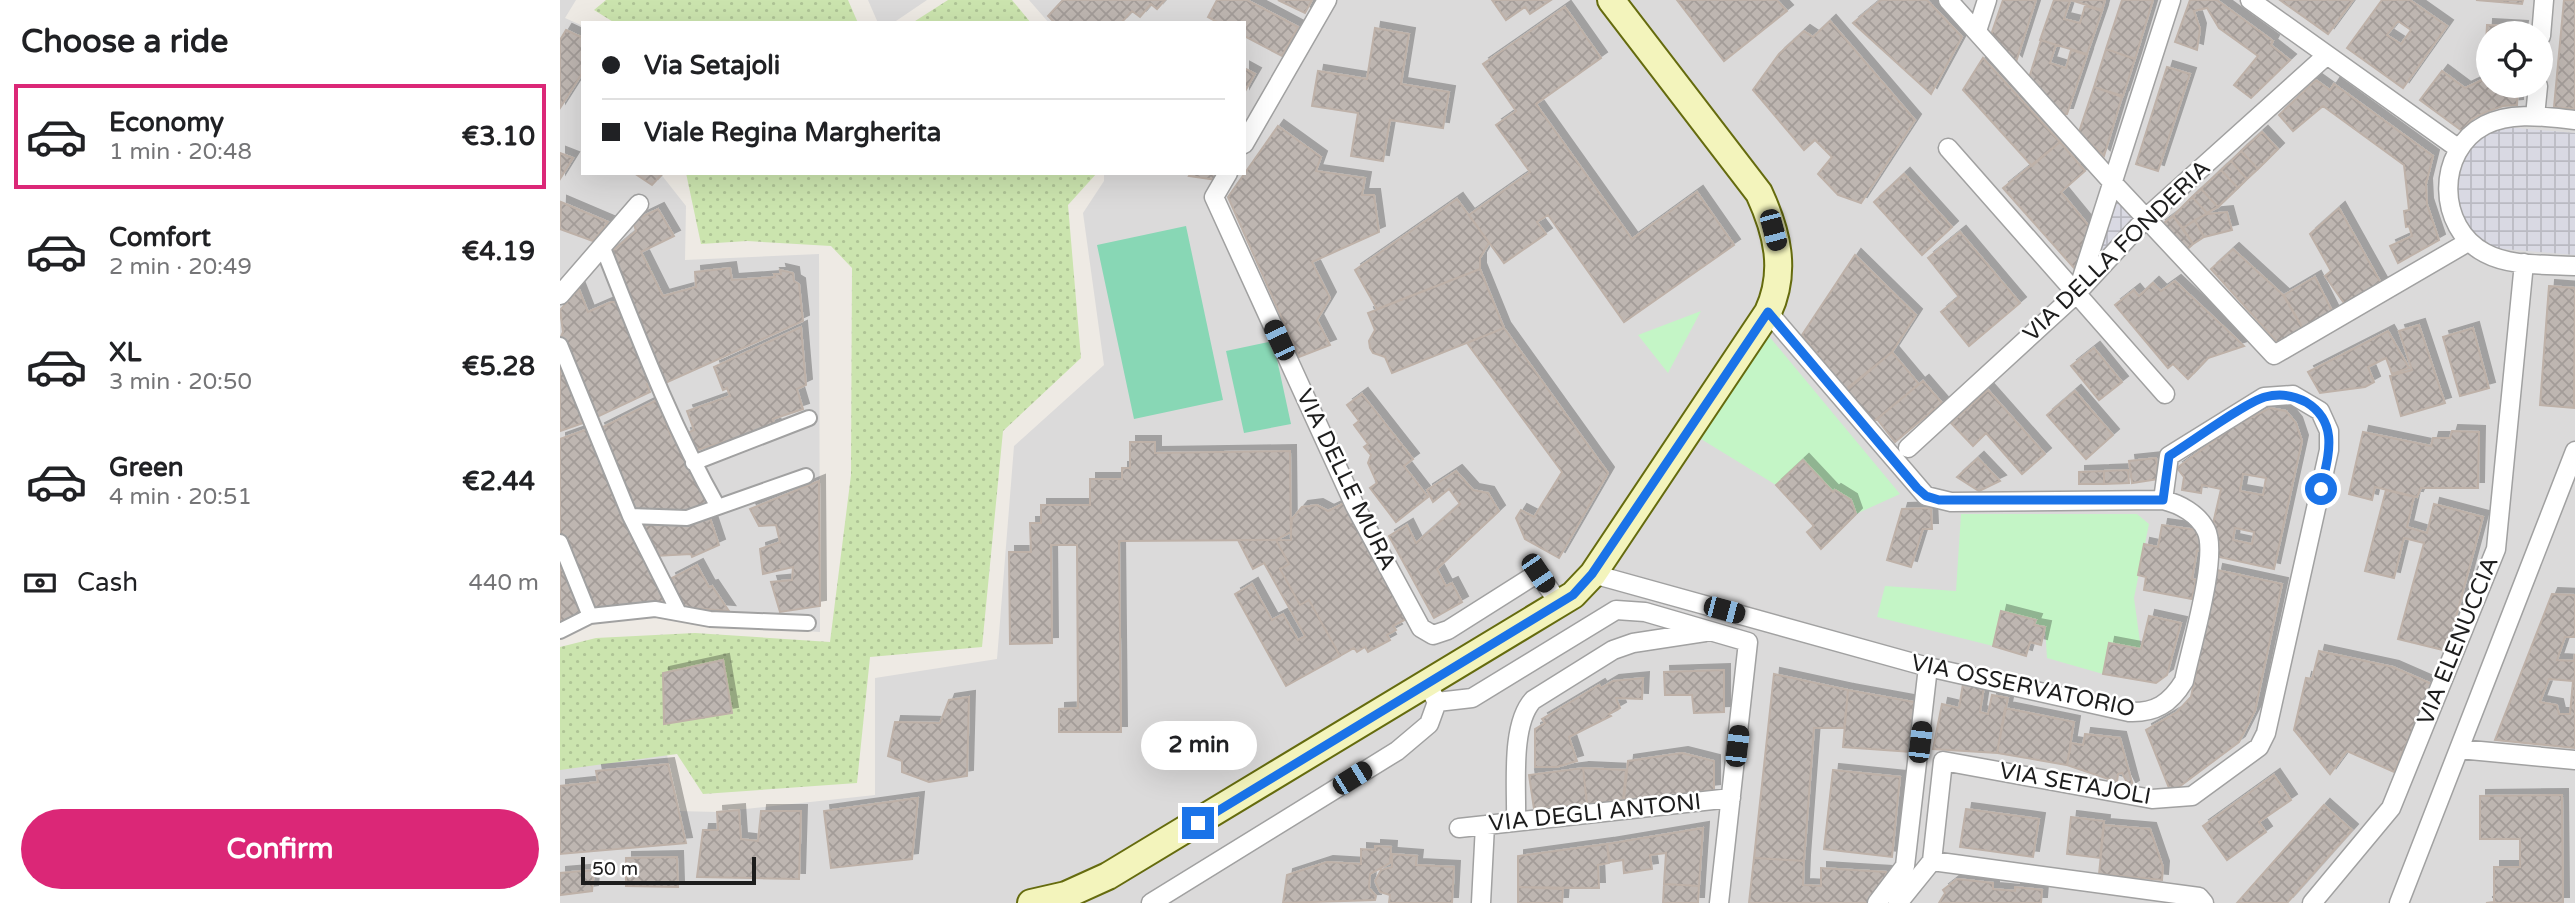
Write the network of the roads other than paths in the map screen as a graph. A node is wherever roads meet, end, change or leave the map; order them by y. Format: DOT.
graph roads {
  1 [pos="1327,0"];
  2 [pos="1611,0"];
  3 [pos="1948,0"];
  4 [pos="1987,0"];
  5 [pos="2171,0"];
  6 [pos="2250,0"];
  7 [pos="2543,0"];
  8 [pos="2542,21"];
  9 [pos="1977,31"];
  10 [pos="2327,55"];
  11 [pos="2537,98"];
  12 [pos="2535,116"];
  13 [pos="2575,120"];
  14 [pos="1246,141"];
  15 [pos="1948,148"];
  16 [pos="2459,149"];
  17 [pos="1227,175"];
  18 [pos="2112,182"];
  19 [pos="639,204"];
  20 [pos="2148,216"];
  21 [pos="2468,242"];
  22 [pos="603,247"];
  23 [pos="2524,263"];
  24 [pos="2575,267"];
  25 [pos="2076,294"];
  26 [pos="560,295"];
  27 [pos="1768,312"];
  28 [pos="560,345"];
  29 [pos="2165,394"];
  30 [pos="809,418"];
  31 [pos="1908,448"];
  32 [pos="2575,452"];
  33 [pos="693,463"];
  34 [pos="806,475"];
  35 [pos="2163,500"];
  36 [pos="718,507"];
  37 [pos="630,516"];
  38 [pos="560,542"];
  39 [pos="1592,574"];
  40 [pos="1559,603"];
  41 [pos="678,611"];
  42 [pos="590,616"];
  43 [pos="808,623"];
  44 [pos="560,631"];
  45 [pos="1709,632"];
  46 [pos="1928,667"];
  47 [pos="1432,693"];
  48 [pos="2459,749"];
  49 [pos="2575,760"];
  50 [pos="1731,799"];
  51 [pos="1516,821"];
  52 [pos="1485,825"];
  53 [pos="1459,828"];
  54 [pos="1932,862"];
  55 [pos="1031,903"];
  56 [pos="1151,903"];
  57 [pos="1481,903"];
  58 [pos="1719,903"];
  59 [pos="1877,903"];
  60 [pos="1898,903"];
  61 [pos="2204,903"];
  62 [pos="2312,903"];
  63 [pos="2399,903"];
  1 -- 14 [label="street"];
  2 -- 27 [label="main road"];
  3 -- 9 [label="street"];
  4 -- 9 [label="street"];
  5 -- 18 [label="street"];
  6 -- 10 [label="street"];
  7 -- 8 [label="street"];
  9 -- 18 [label="street"];
  10 -- 16 [label="street"];
  10 -- 20 [label="street, VIA DELLA FONDERIA"];
  11 -- 12 [label="street"];
  12 -- 13 [label="street"];
  12 -- 16 [label="street"];
  15 -- 25 [label="street"];
  16 -- 21 [label="street"];
  17 -- 40 [label="street, VIA DELLE MURA"];
  18 -- 20 [label="street"];
  18 -- 25 [label="street"];
  19 -- 22 [label="street"];
  20 -- 21 [label="street"];
  20 -- 25 [label="street, VIA DELLA FONDERIA"];
  21 -- 23 [label="street"];
  22 -- 26 [label="street"];
  22 -- 33 [label="street"];
  23 -- 24 [label="street"];
  23 -- 62 [label="street, VIA ELENUCCIA"];
  25 -- 29 [label="street"];
  25 -- 31 [label="street, VIA DELLA FONDERIA"];
  27 -- 35 [label="street, VIA OSSERVATORIO"];
  27 -- 39 [label="main road"];
  28 -- 37 [label="street"];
  30 -- 33 [label="street"];
  32 -- 48 [label="street"];
  33 -- 36 [label="street"];
  34 -- 36 [label="street"];
  35 -- 46 [label="street, VIA OSSERVATORIO"];
  35 -- 54 [label="street, VIA SETAJOLI"];
  36 -- 37 [label="street"];
  37 -- 41 [label="street"];
  38 -- 42 [label="street"];
  39 -- 40 [label="main road"];
  39 -- 46 [label="street, VIA OSSERVATORIO"];
  40 -- 47 [label="main road"];
  41 -- 42 [label="street"];
  41 -- 43 [label="street"];
  42 -- 44 [label="street"];
  45 -- 47 [label="street"];
  45 -- 50 [label="street"];
  45 -- 51 [label="street"];
  46 -- 59 [label="street"];
  47 -- 55 [label="main road"];
  47 -- 56 [label="street"];
  48 -- 49 [label="street"];
  48 -- 63 [label="street"];
  50 -- 51 [label="street, VIA DEGLI ANTONI"];
  50 -- 58 [label="street"];
  51 -- 52 [label="street, VIA DEGLI ANTONI"];
  52 -- 53 [label="street, VIA DEGLI ANTONI"];
  52 -- 57 [label="street"];
  54 -- 60 [label="street"];
  54 -- 61 [label="street"];
}
